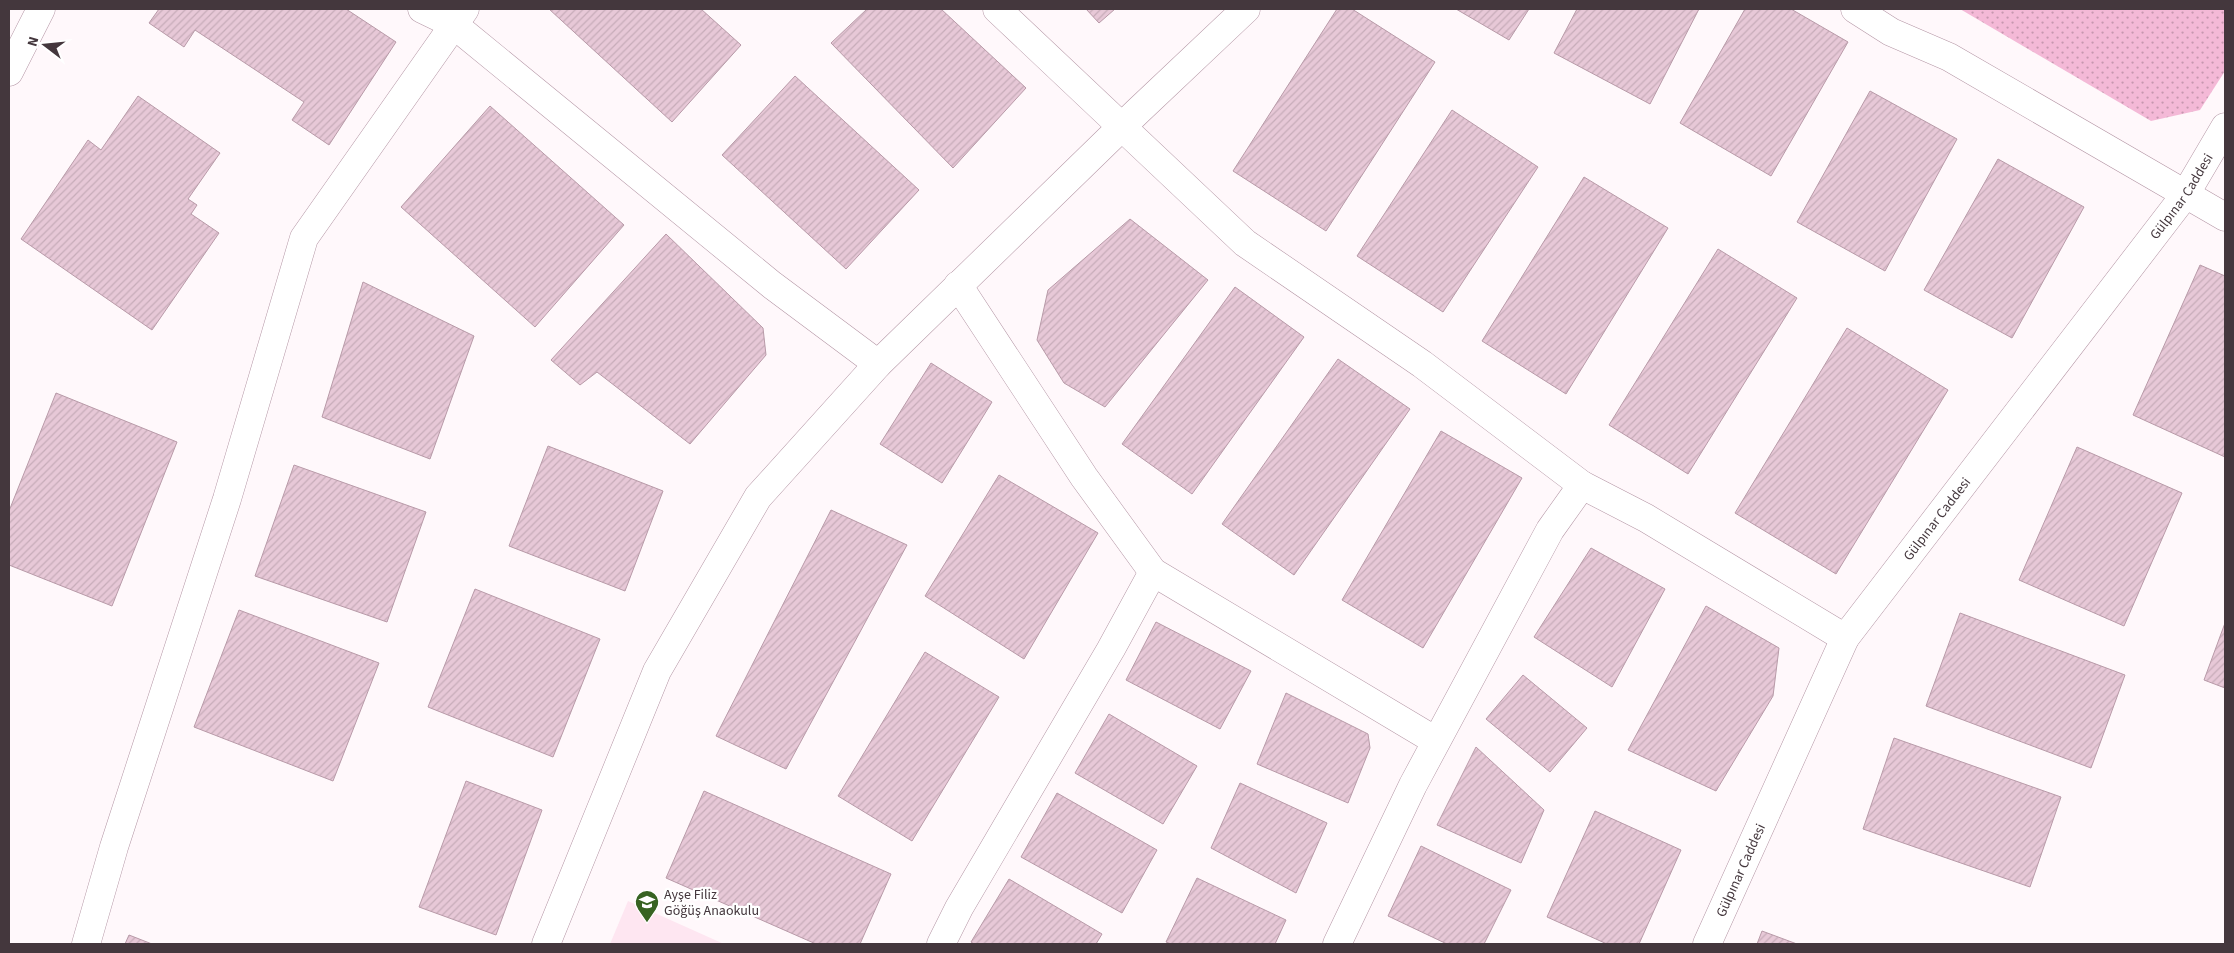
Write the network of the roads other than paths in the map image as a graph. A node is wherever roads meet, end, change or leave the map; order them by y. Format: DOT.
graph roads {
  1 [pos="41,9"];
  2 [pos="422,9"];
  3 [pos="997,9"];
  4 [pos="1246,9"];
  5 [pos="1855,9"];
  6 [pos="459,17"];
  7 [pos="9,72"];
  8 [pos="1122,127"];
  9 [pos="2225,127"];
  10 [pos="2185,195"];
  11 [pos="2225,217"];
  12 [pos="958,285"];
  13 [pos="878,364"];
  14 [pos="1582,485"];
  15 [pos="1153,572"];
  16 [pos="1845,638"];
  17 [pos="1436,741"];
  18 [pos="86,944"];
  19 [pos="546,944"];
  20 [pos="941,944"];
  21 [pos="1337,944"];
  22 [pos="1707,944"];
  1 -- 7 [label="street"];
  2 -- 6 [label="street"];
  3 -- 8 [label="street"];
  4 -- 8 [label="street"];
  5 -- 10 [label="street"];
  6 -- 13 [label="street"];
  6 -- 18 [label="street"];
  8 -- 12 [label="street"];
  8 -- 14 [label="street"];
  9 -- 10 [label="street, Gülpınar Caddesi"];
  10 -- 11 [label="street"];
  10 -- 16 [label="street, Gülpınar Caddesi"];
  12 -- 13 [label="street"];
  12 -- 15 [label="street"];
  13 -- 19 [label="street"];
  14 -- 16 [label="street"];
  14 -- 17 [label="street"];
  15 -- 17 [label="street"];
  15 -- 20 [label="street"];
  16 -- 22 [label="street, Gülpınar Caddesi"];
  17 -- 21 [label="street"];
}
